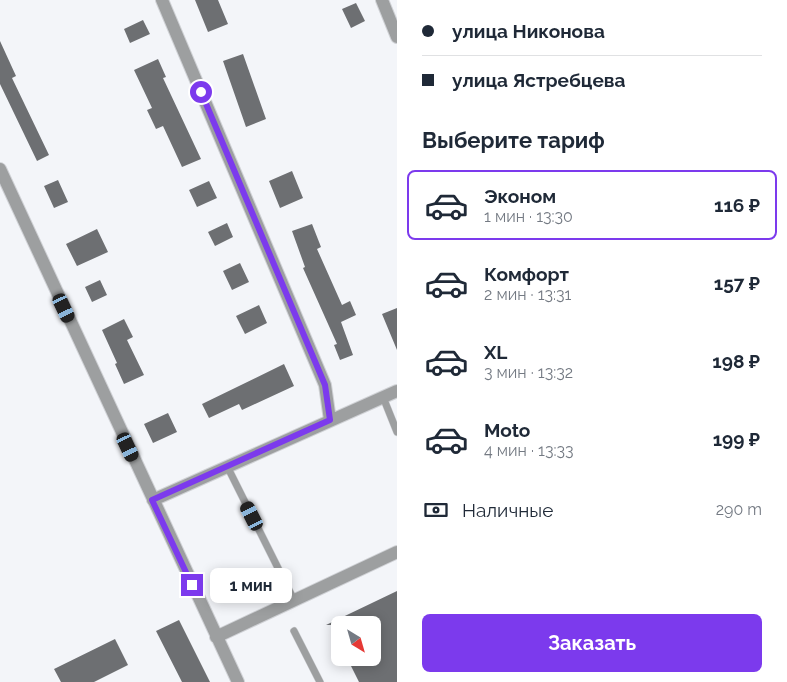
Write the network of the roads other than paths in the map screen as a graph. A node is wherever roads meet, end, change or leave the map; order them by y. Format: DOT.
graph roads {
  1 [pos="162,0"];
  2 [pos="382,0"];
  3 [pos="397,37"];
  4 [pos="0,169"];
  5 [pos="397,391"];
  6 [pos="383,397"];
  7 [pos="330,420"];
  8 [pos="397,432"];
  9 [pos="227,466"];
  10 [pos="152,500"];
  11 [pos="397,552"];
  12 [pos="294,600"];
  13 [pos="294,630"];
  14 [pos="216,637"];
  15 [pos="238,682"];
  16 [pos="320,682"];
  1 -- 7 [label="street"];
  2 -- 3 [label="street"];
  4 -- 10 [label="street"];
  5 -- 6 [label="street"];
  6 -- 7 [label="street"];
  6 -- 8 [label="lane"];
  7 -- 9 [label="street"];
  9 -- 10 [label="street"];
  9 -- 12 [label="lane"];
  10 -- 14 [label="street"];
  11 -- 12 [label="street"];
  12 -- 14 [label="street"];
  13 -- 16 [label="lane"];
  14 -- 15 [label="street"];
}
